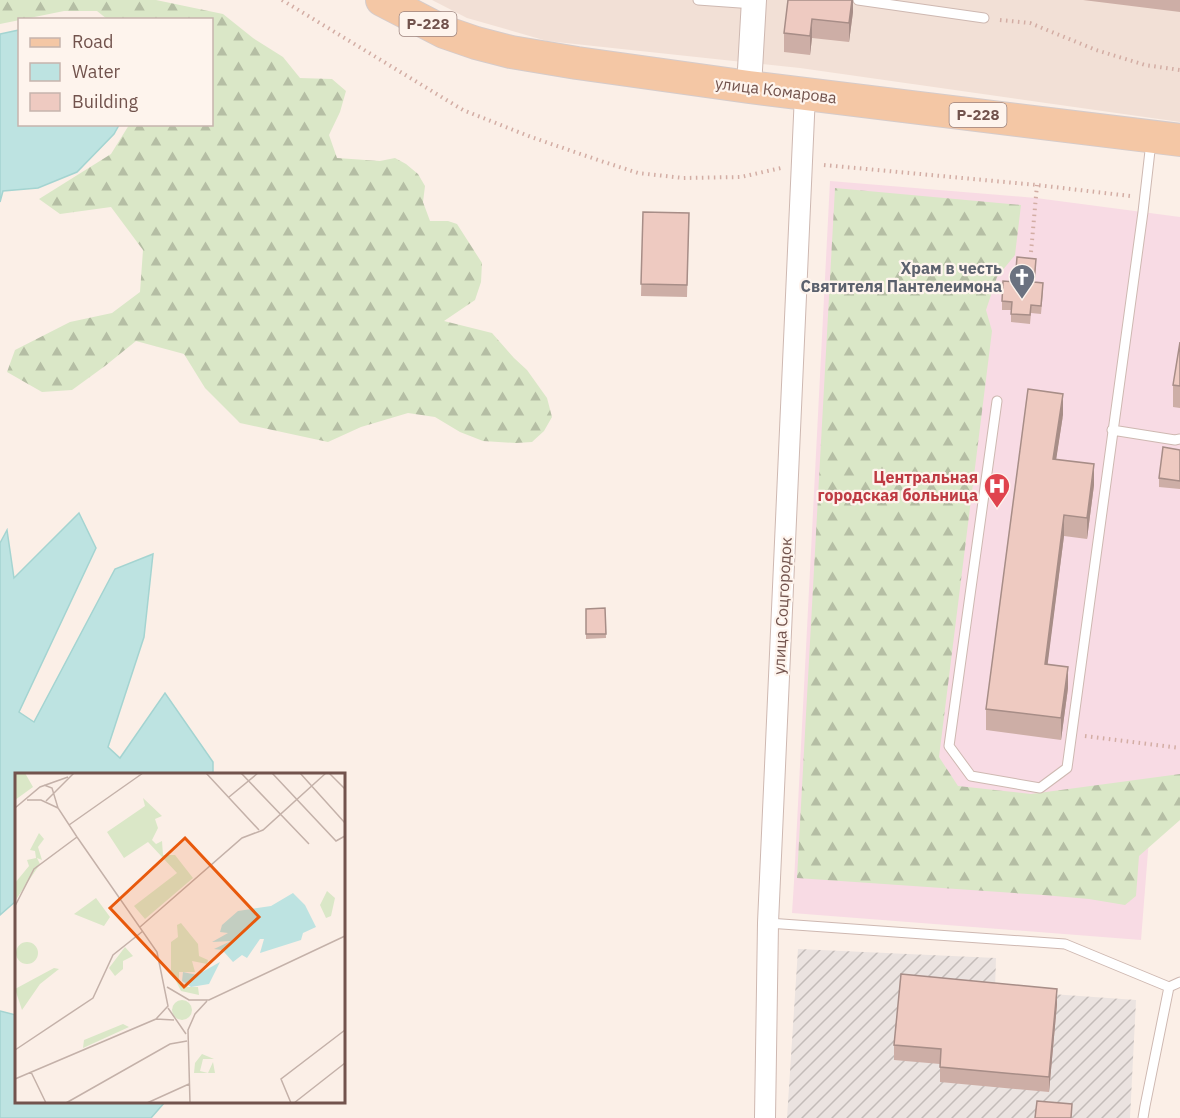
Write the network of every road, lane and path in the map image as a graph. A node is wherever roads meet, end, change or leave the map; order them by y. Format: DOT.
graph roads {
  1 [pos="282,0"];
  2 [pos="382,0"];
  3 [pos="698,0"];
  4 [pos="858,0"];
  5 [pos="754,2"];
  6 [pos="984,18"];
  7 [pos="1180,70"];
  8 [pos="749,87"];
  9 [pos="805,94"];
  10 [pos="1166,138"];
  11 [pos="802,163"];
  12 [pos="1037,185"];
  13 [pos="1145,197"];
  14 [pos="1032,252"];
  15 [pos="997,401"];
  16 [pos="1112,430"];
  17 [pos="1180,438"];
  18 [pos="1072,734"];
  19 [pos="1180,748"];
  20 [pos="768,923"];
  21 [pos="1180,982"];
  22 [pos="1168,987"];
  23 [pos="765,1118"];
  24 [pos="1143,1118"];
  1 -- 11 [label="path"];
  2 -- 8 [label="main road, улица Комарова / Р-228"];
  3 -- 5 [label="lane"];
  4 -- 6 [label="lane"];
  5 -- 8 [label="street"];
  6 -- 7 [label="path"];
  8 -- 9 [label="main road, улица Комарова / Р-228"];
  9 -- 10 [label="main road, улица Комарова / Р-228"];
  9 -- 11 [label="street, улица Соцгородок"];
  10 -- 13 [label="lane"];
  11 -- 12 [label="path"];
  11 -- 20 [label="street, улица Соцгородок"];
  12 -- 13 [label="path"];
  12 -- 14 [label="path"];
  13 -- 16 [label="lane"];
  15 -- 18 [label="lane"];
  16 -- 17 [label="lane"];
  16 -- 18 [label="lane"];
  18 -- 19 [label="path"];
  20 -- 22 [label="lane"];
  20 -- 23 [label="street, улица Соцгородок"];
  21 -- 22 [label="lane"];
  22 -- 24 [label="lane"];
}
